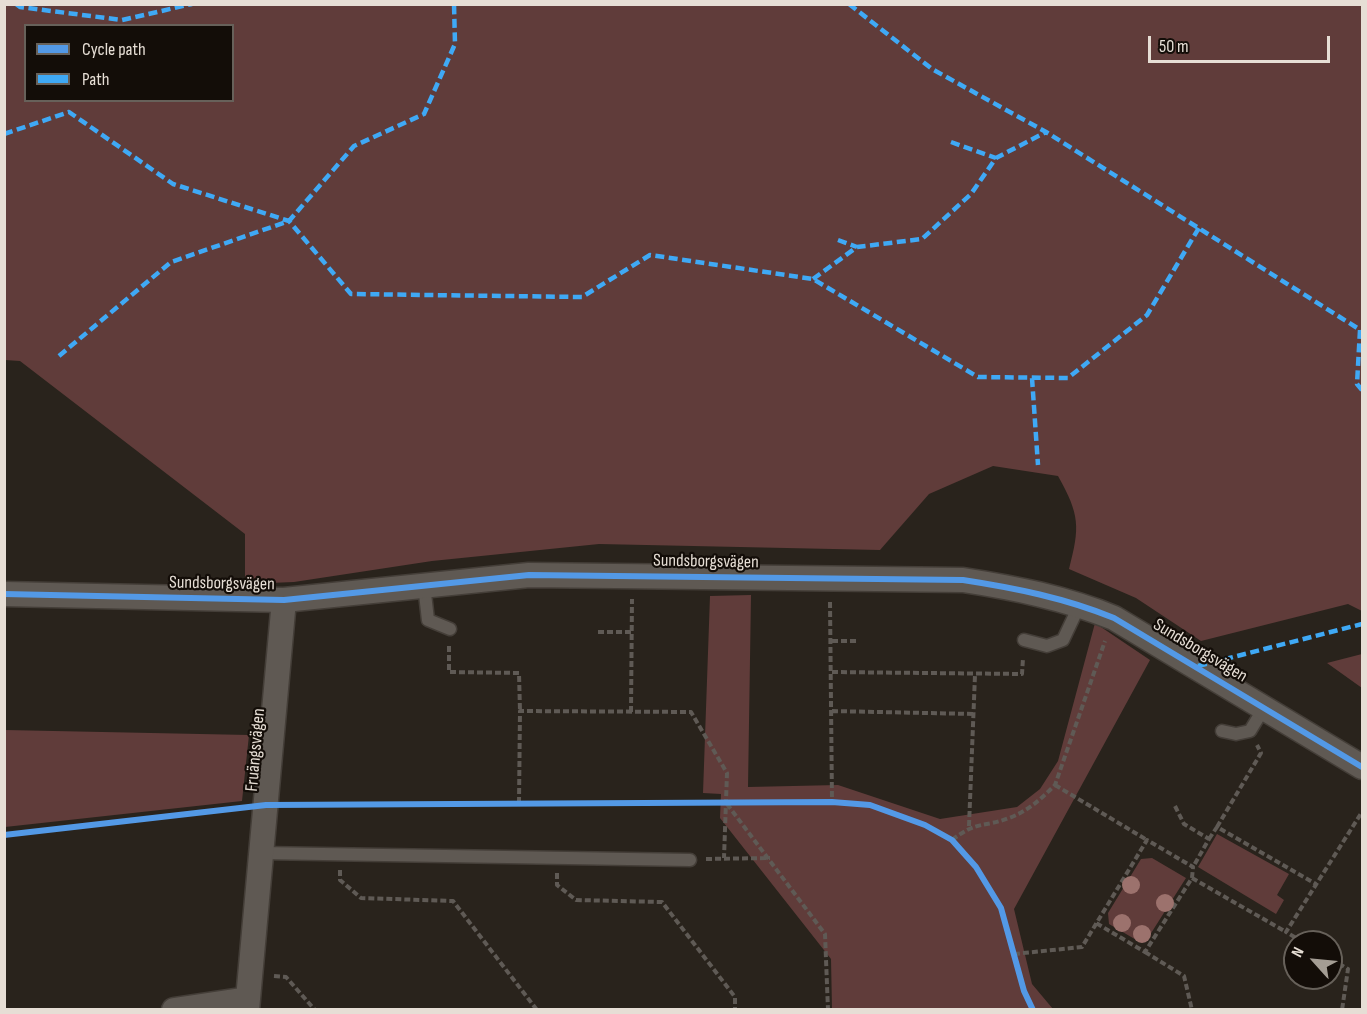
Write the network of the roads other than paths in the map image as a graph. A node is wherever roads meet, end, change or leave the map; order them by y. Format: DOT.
graph roads {
  1 [pos="424,585"];
  2 [pos="4,594"];
  3 [pos="284,600"];
  4 [pos="1080,604"];
  5 [pos="450,629"];
  6 [pos="1024,640"];
  7 [pos="1264,708"];
  8 [pos="1222,731"];
  9 [pos="1362,766"];
  10 [pos="261,853"];
  11 [pos="690,860"];
  12 [pos="248,1004"];
  13 [pos="174,1010"];
  1 -- 3 [label="street, Sundsborgsvägen"];
  1 -- 4 [label="street, Sundsborgsvägen"];
  1 -- 5 [label="lane"];
  2 -- 3 [label="street, Sundsborgsvägen"];
  3 -- 10 [label="street, Fruängsvägen"];
  4 -- 6 [label="lane"];
  4 -- 7 [label="street, Sundsborgsvägen"];
  7 -- 8 [label="lane"];
  7 -- 9 [label="street, Sundsborgsvägen"];
  10 -- 11 [label="lane"];
  10 -- 12 [label="street, Fruängsvägen"];
  12 -- 13 [label="street"];
}
